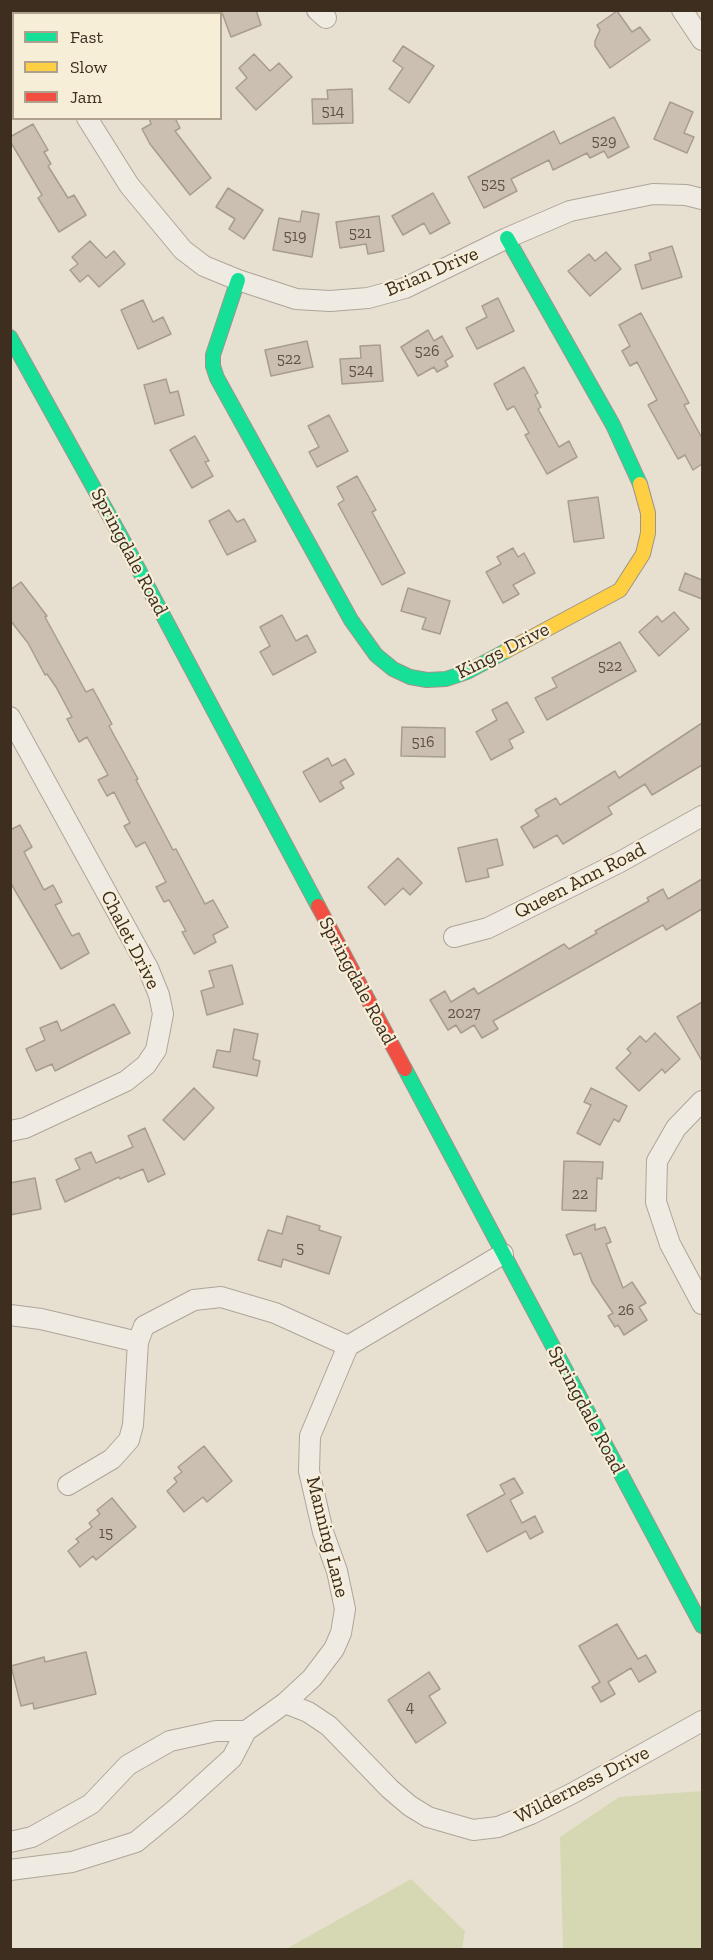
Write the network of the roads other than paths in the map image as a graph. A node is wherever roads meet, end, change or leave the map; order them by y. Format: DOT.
graph roads {
  1 [pos="682,10"];
  2 [pos="702,40"];
  3 [pos="88,120"];
  4 [pos="702,199"];
  5 [pos="507,238"];
  6 [pos="238,280"];
  7 [pos="10,337"];
  8 [pos="10,717"];
  9 [pos="702,816"];
  10 [pos="454,937"];
  11 [pos="702,1101"];
  12 [pos="10,1131"];
  13 [pos="503,1254"];
  14 [pos="702,1304"];
  15 [pos="10,1315"];
  16 [pos="138,1342"];
  17 [pos="348,1346"];
  18 [pos="68,1485"];
  19 [pos="702,1626"];
  20 [pos="285,1703"];
  21 [pos="702,1721"];
  22 [pos="246,1731"];
  23 [pos="10,1842"];
  24 [pos="10,1870"];
  1 -- 2 [label="street"];
  3 -- 6 [label="street, Brian Drive"];
  4 -- 5 [label="street, Brian Drive"];
  5 -- 6 [label="street, Brian Drive"];
  5 -- 6 [label="main road, Kings Drive"];
  7 -- 13 [label="main road, Springdale Road"];
  8 -- 12 [label="street, Chalet Drive"];
  9 -- 10 [label="street, Queen Ann Road"];
  11 -- 14 [label="street"];
  13 -- 17 [label="street"];
  13 -- 19 [label="main road, Springdale Road"];
  15 -- 16 [label="street"];
  16 -- 17 [label="street"];
  16 -- 18 [label="street"];
  17 -- 20 [label="street, Manning Lane"];
  20 -- 21 [label="street, Wilderness Drive"];
  20 -- 22 [label="street, Manning Lane"];
  22 -- 23 [label="street"];
  22 -- 24 [label="street, Manning Lane"];
}
